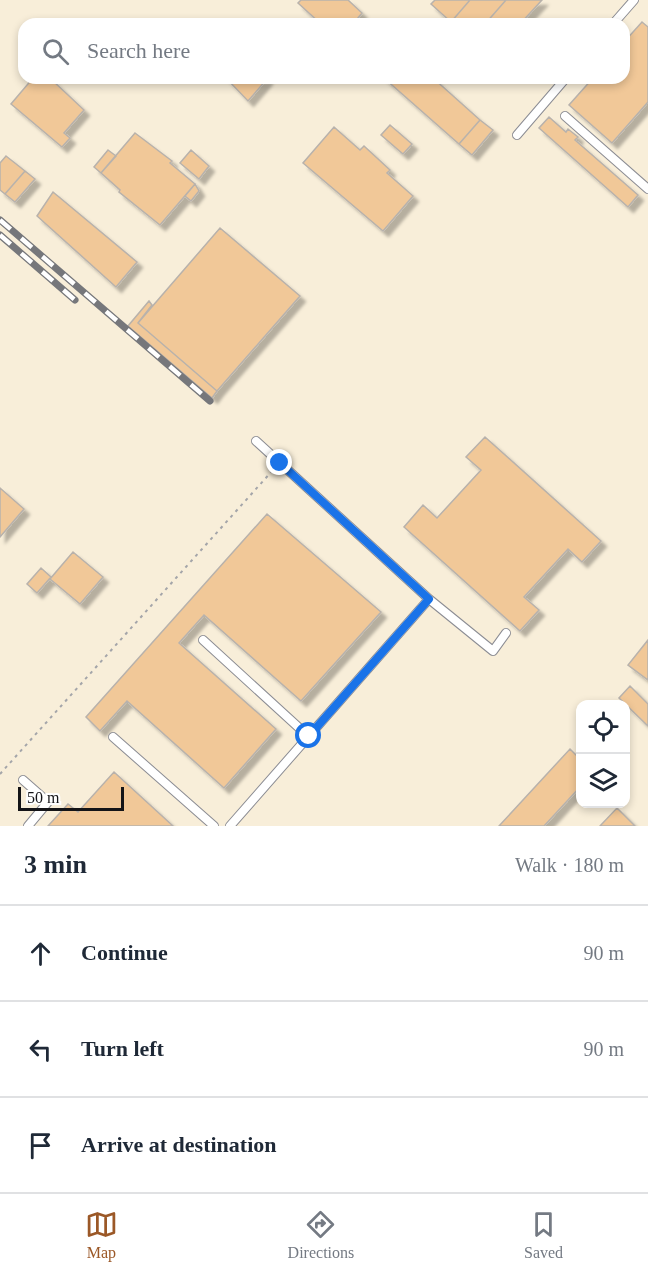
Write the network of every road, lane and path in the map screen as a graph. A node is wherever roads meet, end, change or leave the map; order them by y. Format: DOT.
graph roads {
  1 [pos="634,0"];
  2 [pos="618,18"];
  3 [pos="562,84"];
  4 [pos="565,116"];
  5 [pos="517,135"];
  6 [pos="648,189"];
  7 [pos="256,441"];
  8 [pos="280,463"];
  9 [pos="429,599"];
  10 [pos="506,633"];
  11 [pos="203,640"];
  12 [pos="309,736"];
  13 [pos="113,737"];
  14 [pos="0,774"];
  15 [pos="23,780"];
  16 [pos="28,826"];
  17 [pos="214,826"];
  18 [pos="230,826"];
  1 -- 2 [label="lane"];
  3 -- 5 [label="lane"];
  4 -- 6 [label="lane"];
  7 -- 8 [label="lane"];
  8 -- 9 [label="lane"];
  8 -- 14 [label="path"];
  9 -- 10 [label="lane"];
  9 -- 12 [label="lane"];
  11 -- 12 [label="lane"];
  12 -- 18 [label="lane"];
  13 -- 17 [label="lane"];
  15 -- 16 [label="lane"];
}
